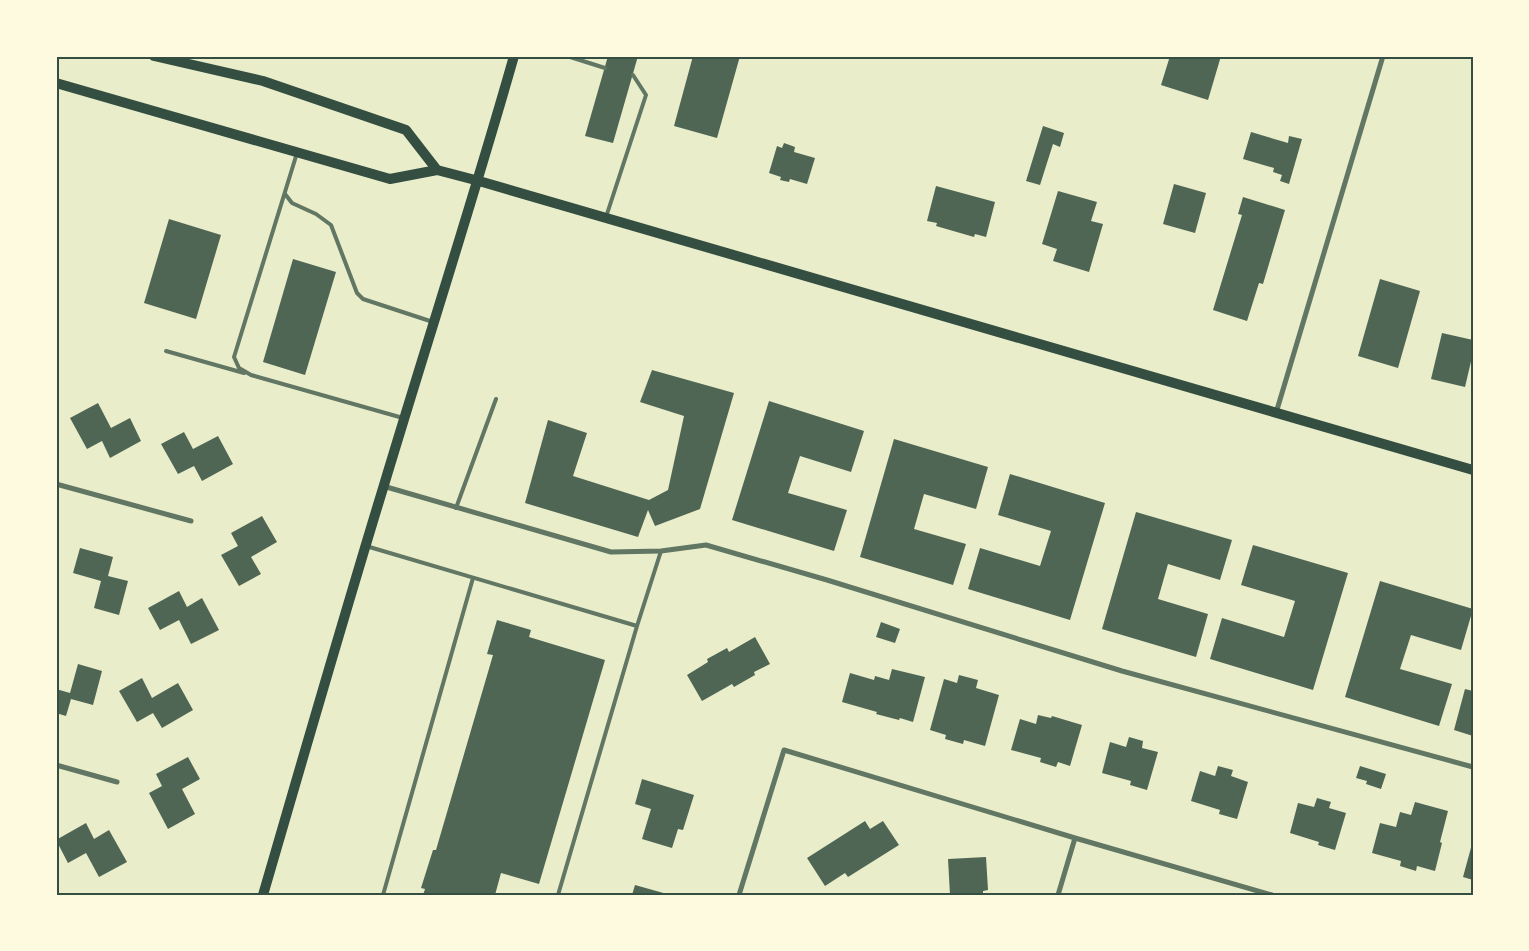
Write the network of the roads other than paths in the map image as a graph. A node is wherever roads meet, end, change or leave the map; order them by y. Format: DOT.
graph roads {
  1 [pos="154,56"];
  2 [pos="514,56"];
  3 [pos="567,56"];
  4 [pos="1383,56"];
  5 [pos="605,68"];
  6 [pos="633,75"];
  7 [pos="56,83"];
  8 [pos="298,153"];
  9 [pos="437,170"];
  10 [pos="479,181"];
  11 [pos="284,194"];
  12 [pos="605,218"];
  13 [pos="433,322"];
  14 [pos="166,351"];
  15 [pos="250,375"];
  16 [pos="496,399"];
  17 [pos="1275,414"];
  18 [pos="404,418"];
  19 [pos="1473,470"];
  20 [pos="56,484"];
  21 [pos="383,486"];
  22 [pos="456,508"];
  23 [pos="191,521"];
  24 [pos="366,546"];
  25 [pos="661,551"];
  26 [pos="473,578"];
  27 [pos="637,626"];
  28 [pos="56,765"];
  29 [pos="1473,767"];
  30 [pos="117,782"];
  31 [pos="1075,838"];
  32 [pos="263,895"];
  33 [pos="383,895"];
  34 [pos="558,895"];
  35 [pos="739,895"];
  36 [pos="1058,895"];
  37 [pos="1272,895"];
  1 -- 9 [label="main road"];
  2 -- 10 [label="main road"];
  3 -- 5 [label="lane"];
  4 -- 17 [label="street"];
  6 -- 12 [label="lane"];
  7 -- 8 [label="main road"];
  8 -- 9 [label="main road"];
  8 -- 11 [label="lane"];
  9 -- 10 [label="main road"];
  10 -- 12 [label="main road"];
  10 -- 13 [label="main road"];
  11 -- 13 [label="lane"];
  11 -- 15 [label="lane"];
  12 -- 17 [label="main road"];
  13 -- 18 [label="main road"];
  14 -- 15 [label="lane"];
  15 -- 18 [label="lane"];
  16 -- 22 [label="lane"];
  17 -- 19 [label="main road"];
  18 -- 21 [label="main road"];
  20 -- 23 [label="street"];
  21 -- 22 [label="street"];
  21 -- 24 [label="main road"];
  22 -- 25 [label="street"];
  24 -- 26 [label="lane"];
  24 -- 32 [label="main road"];
  25 -- 27 [label="lane"];
  25 -- 29 [label="street"];
  26 -- 27 [label="lane"];
  26 -- 33 [label="lane"];
  27 -- 34 [label="lane"];
  28 -- 30 [label="street"];
  31 -- 35 [label="street"];
  31 -- 36 [label="street"];
  31 -- 37 [label="street"];
}
